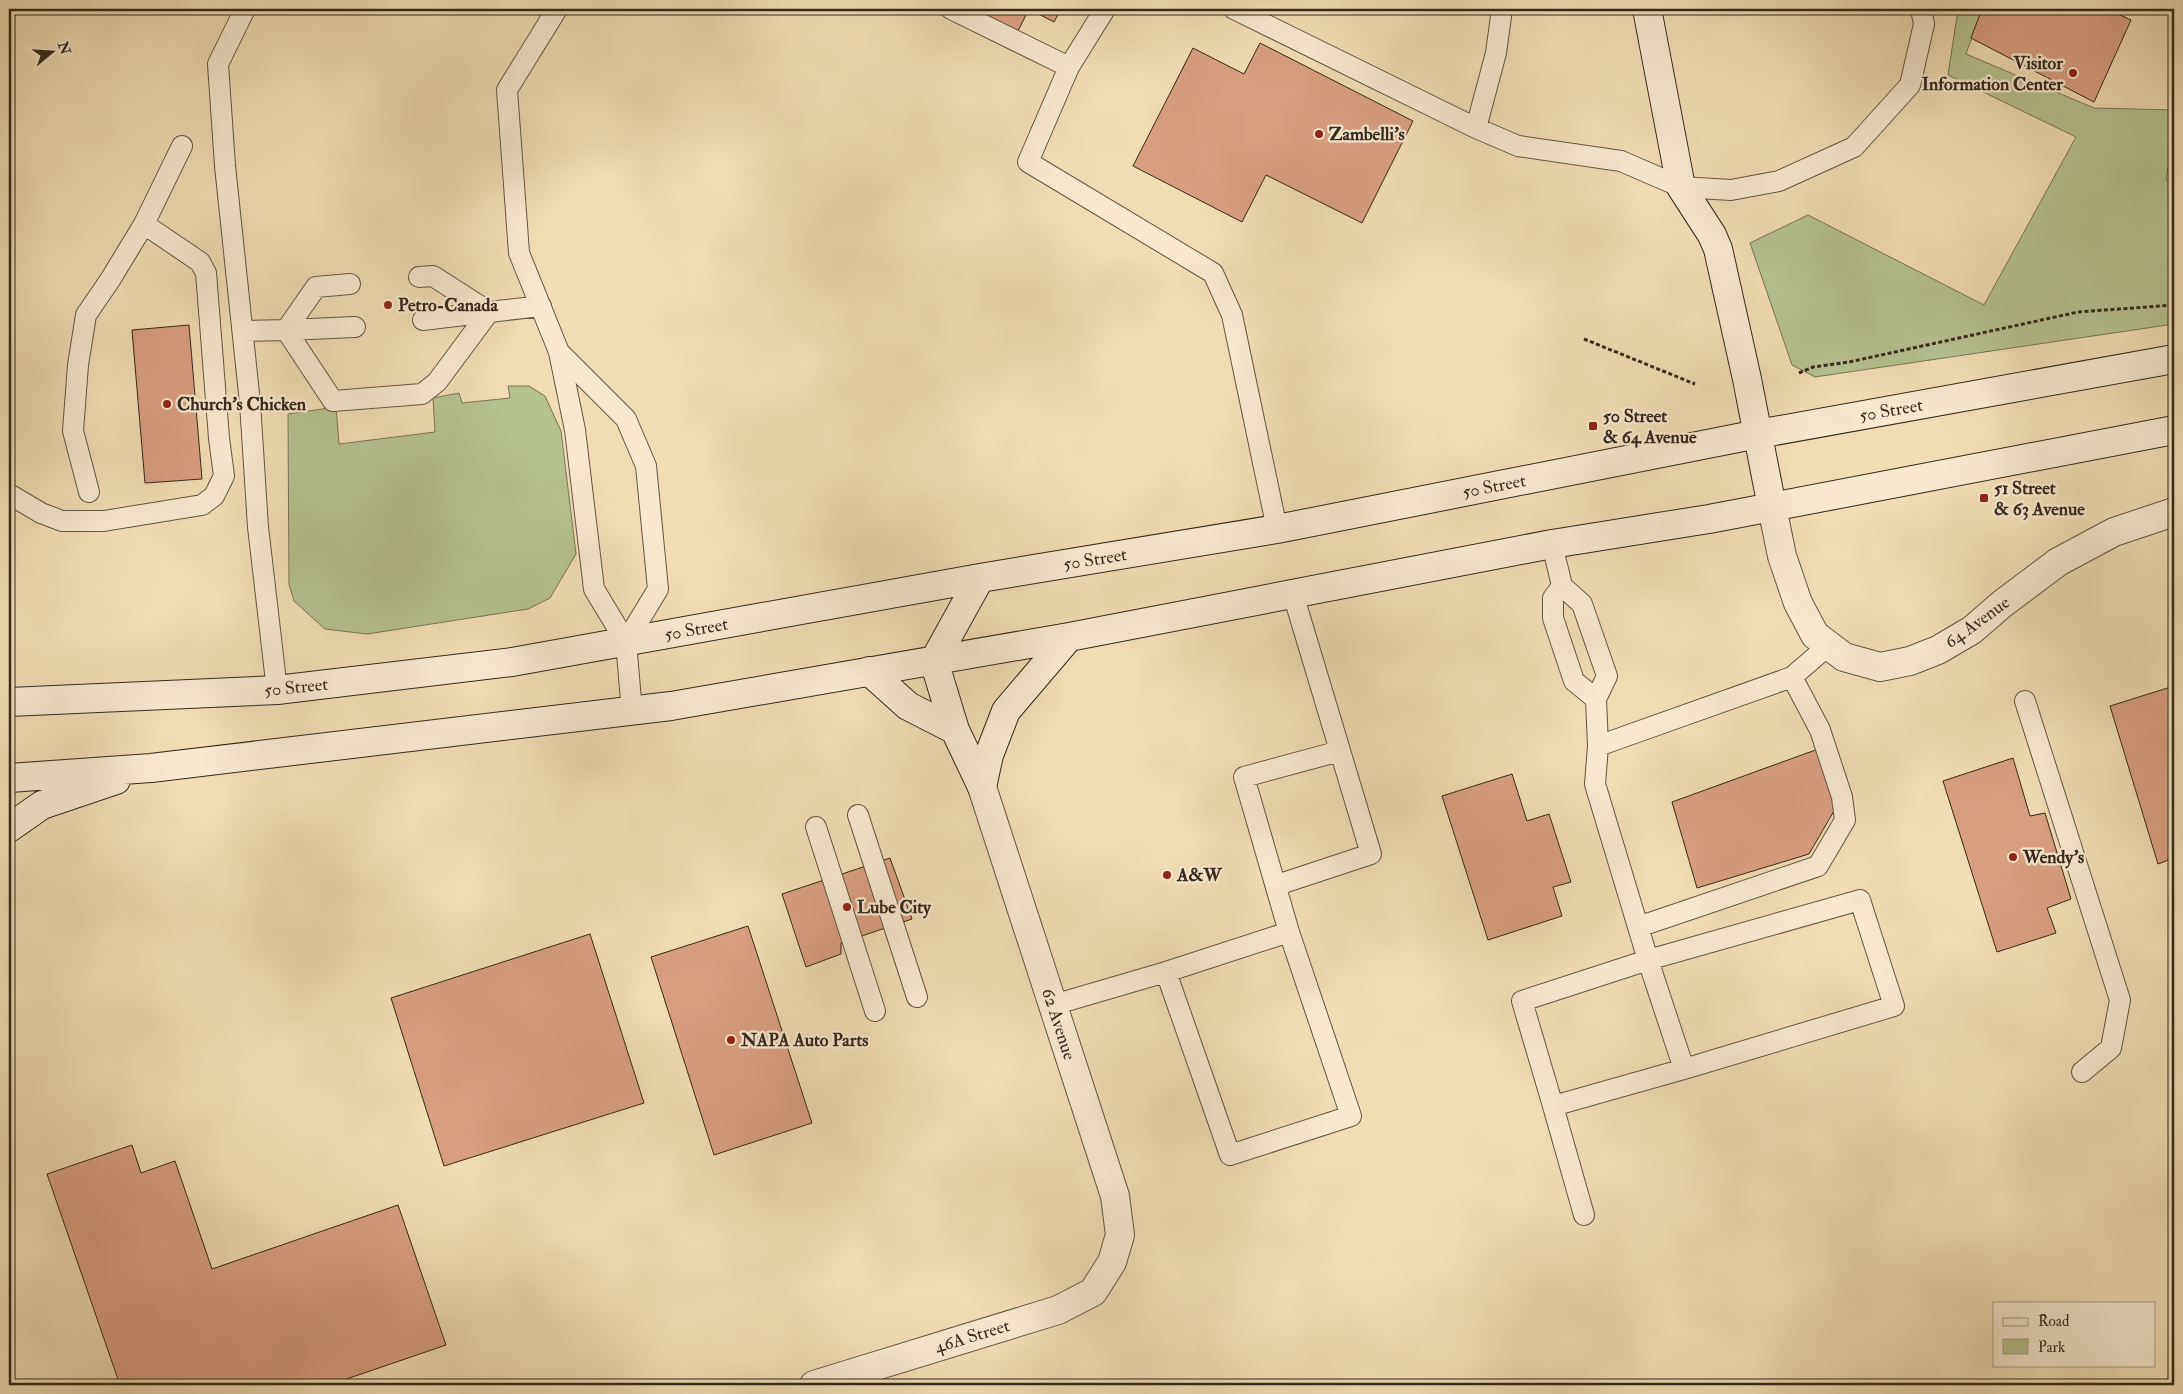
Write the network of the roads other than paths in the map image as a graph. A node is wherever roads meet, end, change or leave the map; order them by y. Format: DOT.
graph roads {
  1 [pos="245,9"];
  2 [pos="557,9"];
  3 [pos="951,9"];
  4 [pos="1105,9"];
  5 [pos="1234,9"];
  6 [pos="1502,9"];
  7 [pos="1646,9"];
  8 [pos="1921,9"];
  9 [pos="1069,67"];
  10 [pos="1476,128"];
  11 [pos="182,146"];
  12 [pos="1681,187"];
  13 [pos="144,224"];
  14 [pos="419,278"];
  15 [pos="350,284"];
  16 [pos="541,306"];
  17 [pos="489,312"];
  18 [pos="423,320"];
  19 [pos="355,327"];
  20 [pos="286,330"];
  21 [pos="243,331"];
  22 [pos="559,352"];
  23 [pos="2174,359"];
  24 [pos="2174,430"];
  25 [pos="1758,434"];
  26 [pos="89,492"];
  27 [pos="9,494"];
  28 [pos="1772,507"];
  29 [pos="2174,512"];
  30 [pos="1277,529"];
  31 [pos="1552,544"];
  32 [pos="980,578"];
  33 [pos="1562,586"];
  34 [pos="1293,594"];
  35 [pos="1069,637"];
  36 [pos="626,642"];
  37 [pos="1829,645"];
  38 [pos="934,661"];
  39 [pos="870,671"];
  40 [pos="1792,677"];
  41 [pos="277,690"];
  42 [pos="1596,699"];
  43 [pos="2025,701"];
  44 [pos="9,702"];
  45 [pos="632,712"];
  46 [pos="955,730"];
  47 [pos="1598,746"];
  48 [pos="1340,751"];
  49 [pos="151,768"];
  50 [pos="9,778"];
  51 [pos="982,787"];
  52 [pos="858,815"];
  53 [pos="816,827"];
  54 [pos="9,828"];
  55 [pos="1277,885"];
  56 [pos="1638,927"];
  57 [pos="1290,932"];
  58 [pos="1648,960"];
  59 [pos="1166,972"];
  60 [pos="917,997"];
  61 [pos="1053,1005"];
  62 [pos="875,1011"];
  63 [pos="1684,1069"];
  64 [pos="2082,1072"];
  65 [pos="1554,1106"];
  66 [pos="1584,1215"];
  67 [pos="1112,1262"];
  68 [pos="814,1385"];
  1 -- 21 [label="lane"];
  2 -- 16 [label="lane"];
  3 -- 9 [label="lane"];
  4 -- 9 [label="lane"];
  5 -- 10 [label="lane"];
  6 -- 10 [label="lane"];
  7 -- 12 [label="main road"];
  8 -- 12 [label="lane"];
  9 -- 30 [label="lane"];
  10 -- 12 [label="lane"];
  11 -- 13 [label="lane"];
  12 -- 25 [label="main road, 64 Avenue"];
  13 -- 26 [label="lane"];
  13 -- 27 [label="lane"];
  14 -- 17 [label="lane"];
  15 -- 20 [label="lane"];
  16 -- 17 [label="lane"];
  16 -- 22 [label="lane"];
  17 -- 18 [label="lane"];
  17 -- 20 [label="lane"];
  19 -- 20 [label="lane"];
  20 -- 21 [label="lane"];
  21 -- 41 [label="lane"];
  22 -- 36 [label="lane"];
  22 -- 36 [label="lane"];
  23 -- 25 [label="main road, 50 Street"];
  24 -- 28 [label="main road"];
  25 -- 28 [label="main road, 64 Avenue"];
  25 -- 30 [label="main road, 50 Street"];
  28 -- 31 [label="main road"];
  28 -- 37 [label="main road, 64 Avenue"];
  29 -- 37 [label="main road, 64 Avenue"];
  30 -- 32 [label="main road, 50 Street"];
  31 -- 33 [label="lane"];
  31 -- 34 [label="main road"];
  32 -- 36 [label="main road, 50 Street"];
  32 -- 38 [label="main road"];
  33 -- 42 [label="lane"];
  33 -- 42 [label="lane"];
  34 -- 35 [label="main road"];
  34 -- 48 [label="lane"];
  35 -- 38 [label="main road"];
  35 -- 51 [label="main road"];
  36 -- 41 [label="main road, 50 Street"];
  36 -- 45 [label="lane"];
  37 -- 40 [label="lane"];
  38 -- 39 [label="main road"];
  38 -- 46 [label="main road, 62 Avenue"];
  39 -- 45 [label="main road"];
  39 -- 46 [label="main road"];
  40 -- 47 [label="lane"];
  40 -- 56 [label="lane"];
  41 -- 44 [label="main road, 50 Street"];
  42 -- 47 [label="lane"];
  43 -- 64 [label="lane"];
  45 -- 49 [label="main road"];
  46 -- 51 [label="main road, 62 Avenue"];
  47 -- 56 [label="lane"];
  48 -- 55 [label="lane"];
  48 -- 55 [label="lane"];
  49 -- 50 [label="main road"];
  49 -- 54 [label="main road"];
  51 -- 61 [label="main road, 62 Avenue"];
  52 -- 60 [label="lane"];
  53 -- 62 [label="lane"];
  55 -- 57 [label="lane"];
  56 -- 58 [label="lane"];
  57 -- 59 [label="lane"];
  57 -- 59 [label="lane"];
  58 -- 63 [label="lane"];
  58 -- 63 [label="lane"];
  58 -- 65 [label="lane"];
  59 -- 61 [label="lane"];
  61 -- 67 [label="main road, 62 Avenue"];
  63 -- 65 [label="lane"];
  65 -- 66 [label="lane"];
  67 -- 68 [label="main road, 46A Street"];
}
